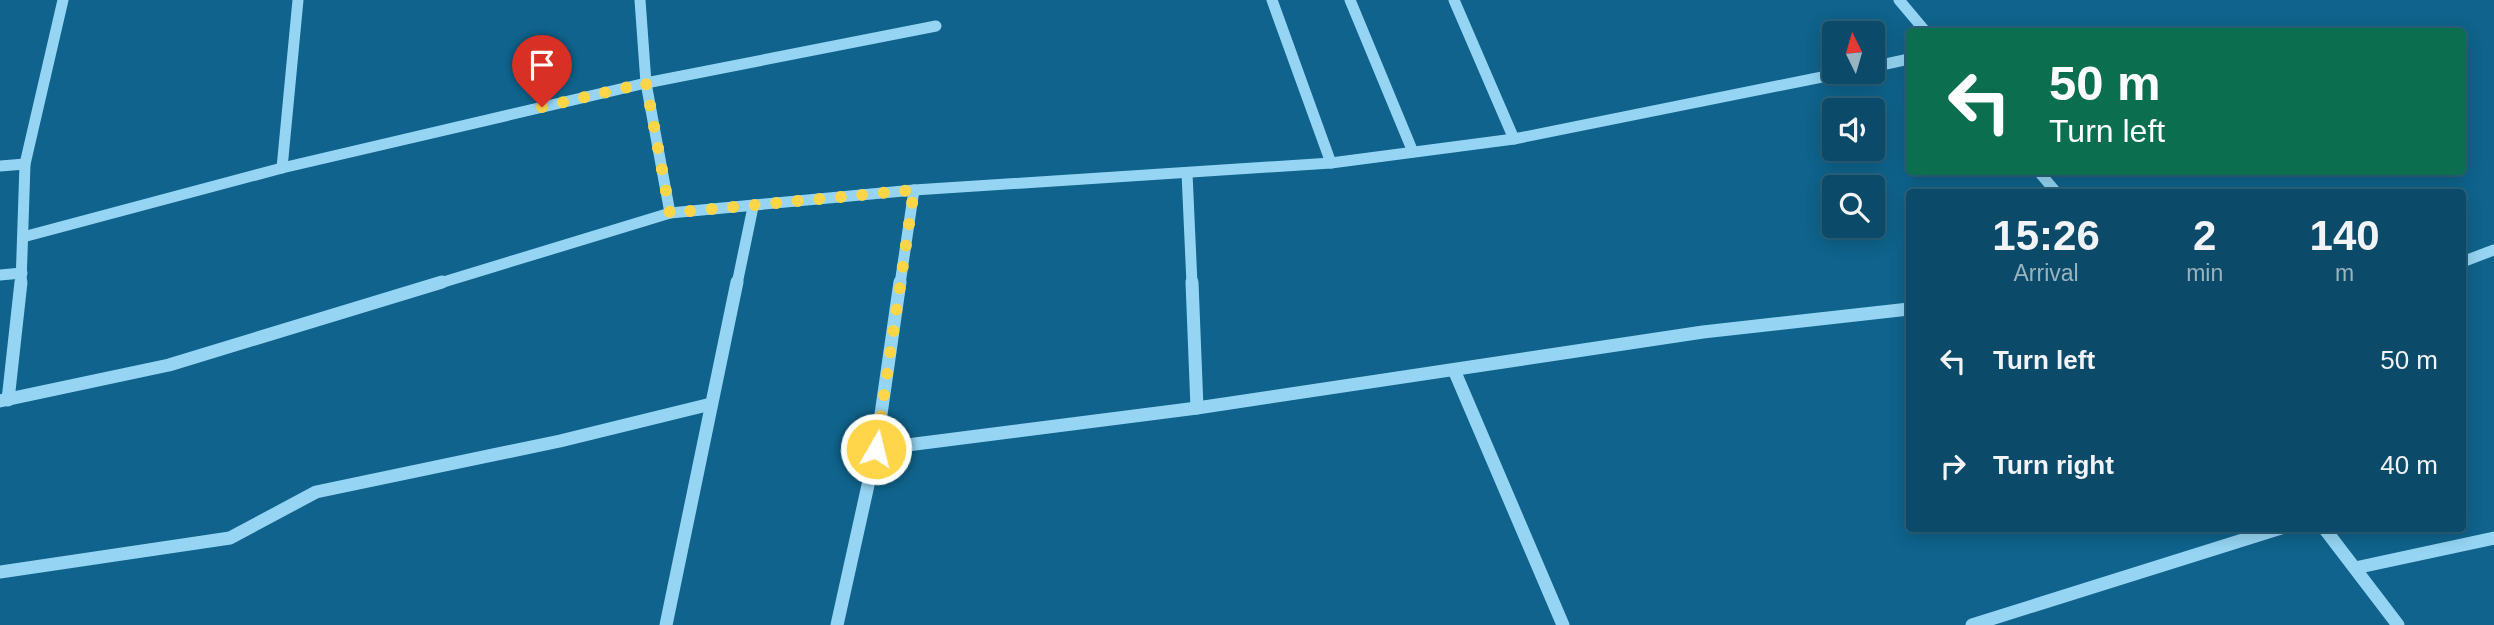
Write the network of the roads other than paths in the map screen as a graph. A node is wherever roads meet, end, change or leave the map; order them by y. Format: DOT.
graph roads {
  1 [pos="63,0"];
  2 [pos="298,0"];
  3 [pos="640,0"];
  4 [pos="1272,0"];
  5 [pos="1350,0"];
  6 [pos="1454,0"];
  7 [pos="1899,0"];
  8 [pos="936,26"];
  9 [pos="1923,28"];
  10 [pos="1906,60"];
  11 [pos="1885,64"];
  12 [pos="1822,77"];
  13 [pos="646,83"];
  14 [pos="1514,139"];
  15 [pos="1413,152"];
  16 [pos="1331,163"];
  17 [pos="25,164"];
  18 [pos="0,166"];
  19 [pos="282,167"];
  20 [pos="1187,173"];
  21 [pos="2042,175"];
  22 [pos="2053,189"];
  23 [pos="914,190"];
  24 [pos="753,207"];
  25 [pos="670,213"];
  26 [pos="23,237"];
  27 [pos="2494,250"];
  28 [pos="2466,260"];
  29 [pos="22,273"];
  30 [pos="0,275"];
  31 [pos="1906,309"];
  32 [pos="1454,370"];
  33 [pos="4,401"];
  34 [pos="711,404"];
  35 [pos="1198,408"];
  36 [pos="876,449"];
  37 [pos="2268,532"];
  38 [pos="2327,532"];
  39 [pos="2494,538"];
  40 [pos="2355,568"];
  41 [pos="0,572"];
  42 [pos="666,625"];
  43 [pos="837,625"];
  44 [pos="1563,625"];
  45 [pos="1972,625"];
  46 [pos="2398,625"];
  1 -- 17 [label="street"];
  2 -- 19 [label="street"];
  3 -- 13 [label="street"];
  4 -- 16 [label="street"];
  5 -- 15 [label="street"];
  6 -- 14 [label="street"];
  7 -- 9 [label="street"];
  8 -- 13 [label="street"];
  10 -- 11 [label="street"];
  12 -- 14 [label="street"];
  13 -- 19 [label="street"];
  13 -- 25 [label="street"];
  14 -- 15 [label="street"];
  15 -- 16 [label="street"];
  16 -- 20 [label="street"];
  17 -- 18 [label="street"];
  17 -- 26 [label="street"];
  19 -- 26 [label="street"];
  20 -- 23 [label="street"];
  20 -- 35 [label="street"];
  21 -- 22 [label="street"];
  23 -- 24 [label="street"];
  23 -- 36 [label="street"];
  24 -- 25 [label="street"];
  24 -- 34 [label="street"];
  25 -- 33 [label="street"];
  26 -- 29 [label="street"];
  27 -- 28 [label="street"];
  29 -- 30 [label="street"];
  29 -- 33 [label="street"];
  31 -- 32 [label="street"];
  32 -- 35 [label="street"];
  32 -- 44 [label="street"];
  34 -- 41 [label="street"];
  34 -- 42 [label="street"];
  35 -- 36 [label="street"];
  36 -- 43 [label="street"];
  37 -- 45 [label="street"];
  38 -- 40 [label="street"];
  39 -- 40 [label="street"];
  40 -- 46 [label="street"];
}
